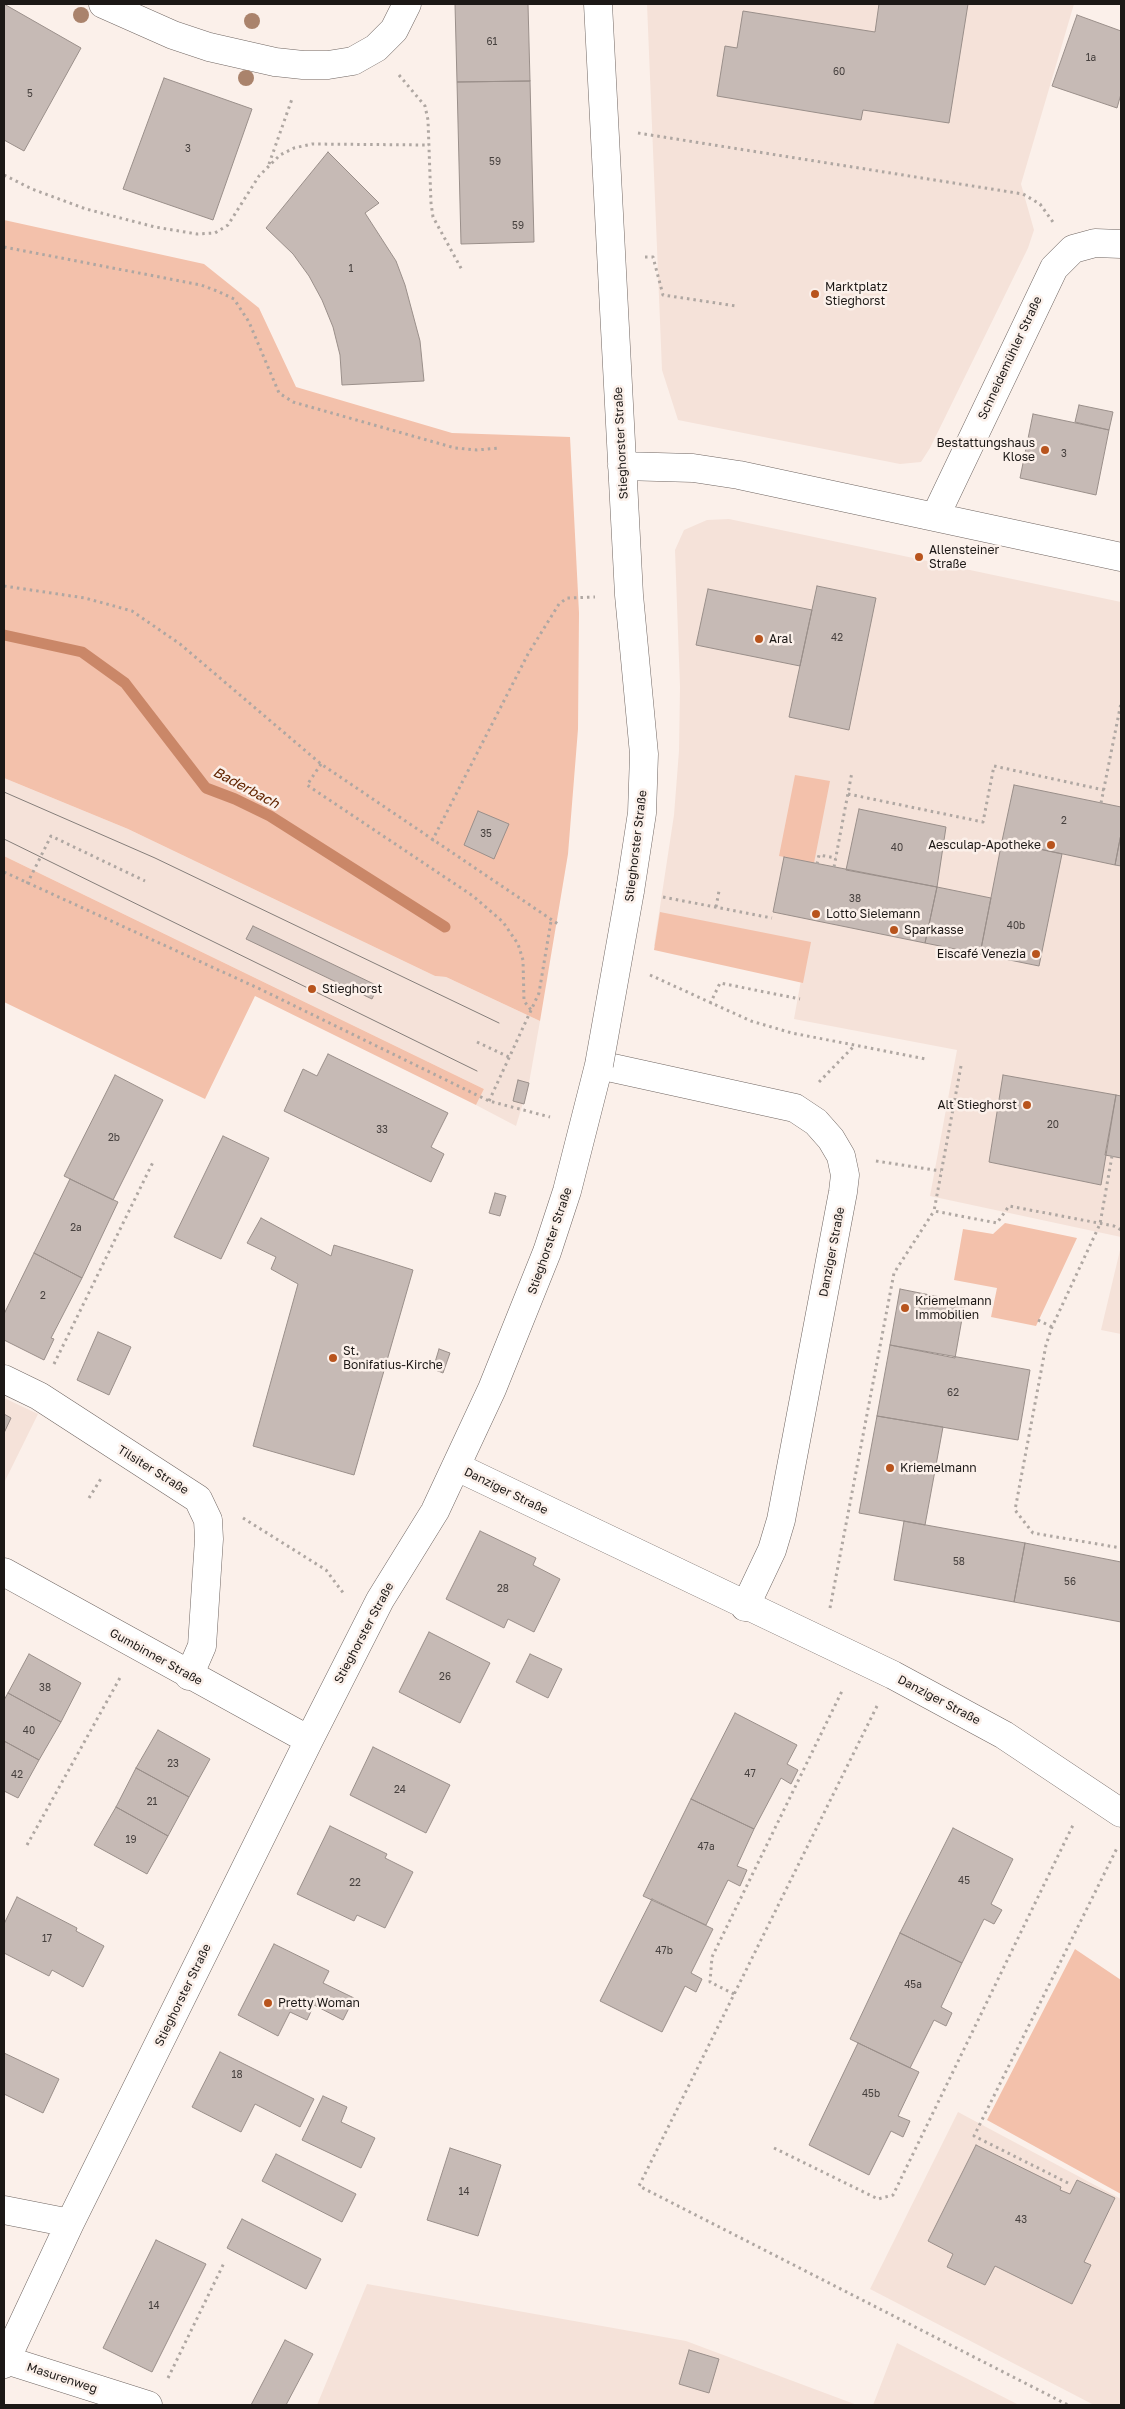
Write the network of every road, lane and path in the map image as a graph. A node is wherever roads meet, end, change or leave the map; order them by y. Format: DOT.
graph roads {
  1 [pos="103,4"];
  2 [pos="406,4"];
  3 [pos="598,4"];
  4 [pos="376,48"];
  5 [pos="303,65"];
  6 [pos="603,127"];
  7 [pos="429,146"];
  8 [pos="269,165"];
  9 [pos="4,176"];
  10 [pos="1121,244"];
  11 [pos="4,247"];
  12 [pos="1073,249"];
  13 [pos="610,256"];
  14 [pos="462,270"];
  15 [pos="736,306"];
  16 [pos="499,448"];
  17 [pos="622,466"];
  18 [pos="935,517"];
  19 [pos="1121,557"];
  20 [pos="4,586"];
  21 [pos="629,595"];
  22 [pos="1121,703"];
  23 [pos="321,764"];
  24 [pos="852,772"];
  25 [pos="1104,790"];
  26 [pos="848,794"];
  27 [pos="1101,803"];
  28 [pos="432,841"];
  29 [pos="836,858"];
  30 [pos="817,864"];
  31 [pos="834,867"];
  32 [pos="4,872"];
  33 [pos="145,881"];
  34 [pos="27,884"];
  35 [pos="630,891"];
  36 [pos="719,891"];
  37 [pos="716,907"];
  38 [pos="772,918"];
  39 [pos="551,920"];
  40 [pos="558,924"];
  41 [pos="650,975"];
  42 [pos="800,1000"];
  43 [pos="710,1004"];
  44 [pos="531,1010"];
  45 [pos="477,1042"];
  46 [pos="855,1045"];
  47 [pos="509,1057"];
  48 [pos="926,1059"];
  49 [pos="599,1065"];
  50 [pos="961,1066"];
  51 [pos="489,1101"];
  52 [pos="795,1108"];
  53 [pos="585,1125"];
  54 [pos="841,1156"];
  55 [pos="1112,1156"];
  56 [pos="154,1160"];
  57 [pos="941,1172"];
  58 [pos="934,1211"];
  59 [pos="1100,1224"];
  60 [pos="1121,1230"];
  61 [pos="1038,1320"];
  62 [pos="1052,1327"];
  63 [pos="4,1379"];
  64 [pos="38,1396"];
  65 [pos="457,1467"];
  66 [pos="198,1499"];
  67 [pos="1121,1548"];
  68 [pos="4,1572"];
  69 [pos="745,1607"];
  70 [pos="367,1625"];
  71 [pos="823,1642"];
  72 [pos="137,1647"];
  73 [pos="858,1659"];
  74 [pos="189,1676"];
  75 [pos="892,1676"];
  76 [pos="308,1740"];
  77 [pos="1089,1792"];
  78 [pos="1121,1813"];
  79 [pos="1121,1841"];
  80 [pos="27,1845"];
  81 [pos="734,1994"];
  82 [pos="774,2148"];
  83 [pos="1068,2183"];
  84 [pos="4,2210"];
  85 [pos="70,2223"];
  86 [pos="224,2263"];
  87 [pos="5,2362"];
  88 [pos="167,2379"];
  89 [pos="148,2405"];
  90 [pos="1068,2405"];
  1 -- 5 [label="street"];
  2 -- 4 [label="street"];
  3 -- 6 [label="street, Stieghorster Straße"];
  4 -- 5 [label="street"];
  4 -- 7 [label="path"];
  5 -- 8 [label="path"];
  6 -- 12 [label="path"];
  6 -- 13 [label="street, Stieghorster Straße"];
  7 -- 8 [label="path"];
  7 -- 14 [label="path"];
  8 -- 9 [label="path"];
  10 -- 12 [label="street"];
  11 -- 16 [label="path"];
  12 -- 18 [label="street, Schneidemühler Straße"];
  13 -- 15 [label="path"];
  13 -- 17 [label="street, Stieghorster Straße"];
  17 -- 18 [label="street"];
  17 -- 21 [label="street, Stieghorster Straße"];
  18 -- 19 [label="street"];
  20 -- 23 [label="path"];
  21 -- 28 [label="path"];
  21 -- 35 [label="street, Stieghorster Straße"];
  22 -- 25 [label="path"];
  23 -- 28 [label="path"];
  23 -- 44 [label="path"];
  24 -- 26 [label="path"];
  25 -- 26 [label="path"];
  25 -- 27 [label="path"];
  26 -- 29 [label="path"];
  28 -- 39 [label="path"];
  29 -- 30 [label="path"];
  29 -- 31 [label="path"];
  32 -- 34 [label="path"];
  33 -- 34 [label="path"];
  34 -- 51 [label="path"];
  35 -- 37 [label="path"];
  35 -- 49 [label="street, Stieghorster Straße, bridge"];
  36 -- 37 [label="path"];
  37 -- 38 [label="path"];
  39 -- 40 [label="path"];
  39 -- 44 [label="path"];
  41 -- 43 [label="path"];
  42 -- 43 [label="path"];
  43 -- 46 [label="path"];
  44 -- 47 [label="path"];
  45 -- 47 [label="path"];
  46 -- 48 [label="path"];
  46 -- 52 [label="path"];
  47 -- 51 [label="path"];
  49 -- 52 [label="street, Danziger Straße"];
  49 -- 53 [label="street, Stieghorster Straße"];
  50 -- 57 [label="path"];
  51 -- 53 [label="path"];
  52 -- 54 [label="street, Danziger Straße"];
  53 -- 65 [label="street, Stieghorster Straße"];
  54 -- 57 [label="path"];
  54 -- 69 [label="street, Danziger Straße"];
  55 -- 59 [label="path"];
  56 -- 64 [label="path"];
  57 -- 58 [label="path"];
  58 -- 59 [label="path"];
  58 -- 71 [label="path"];
  59 -- 60 [label="path"];
  59 -- 62 [label="path"];
  61 -- 62 [label="path"];
  62 -- 67 [label="path"];
  63 -- 64 [label="street, Tilsiter Straße"];
  64 -- 66 [label="street, Tilsiter Straße"];
  65 -- 69 [label="street, Danziger Straße"];
  65 -- 70 [label="street, Stieghorster Straße"];
  66 -- 70 [label="path"];
  66 -- 74 [label="street, Tilsiter Straße"];
  68 -- 72 [label="street, Gumbinner Straße"];
  69 -- 71 [label="street, Danziger Straße"];
  70 -- 76 [label="street, Stieghorster Straße"];
  71 -- 73 [label="street, Danziger Straße"];
  72 -- 74 [label="street, Gumbinner Straße"];
  72 -- 80 [label="path"];
  73 -- 75 [label="street, Danziger Straße"];
  73 -- 81 [label="path"];
  74 -- 76 [label="street, Gumbinner Straße"];
  75 -- 77 [label="street, Danziger Straße"];
  75 -- 81 [label="path"];
  76 -- 85 [label="street, Stieghorster Straße"];
  77 -- 78 [label="street, Danziger Straße"];
  77 -- 82 [label="path"];
  79 -- 83 [label="path"];
  81 -- 90 [label="path"];
  84 -- 85 [label="street"];
  85 -- 87 [label="street, Stieghorster Straße"];
  86 -- 88 [label="path"];
  87 -- 89 [label="street, Masurenweg"];
}
